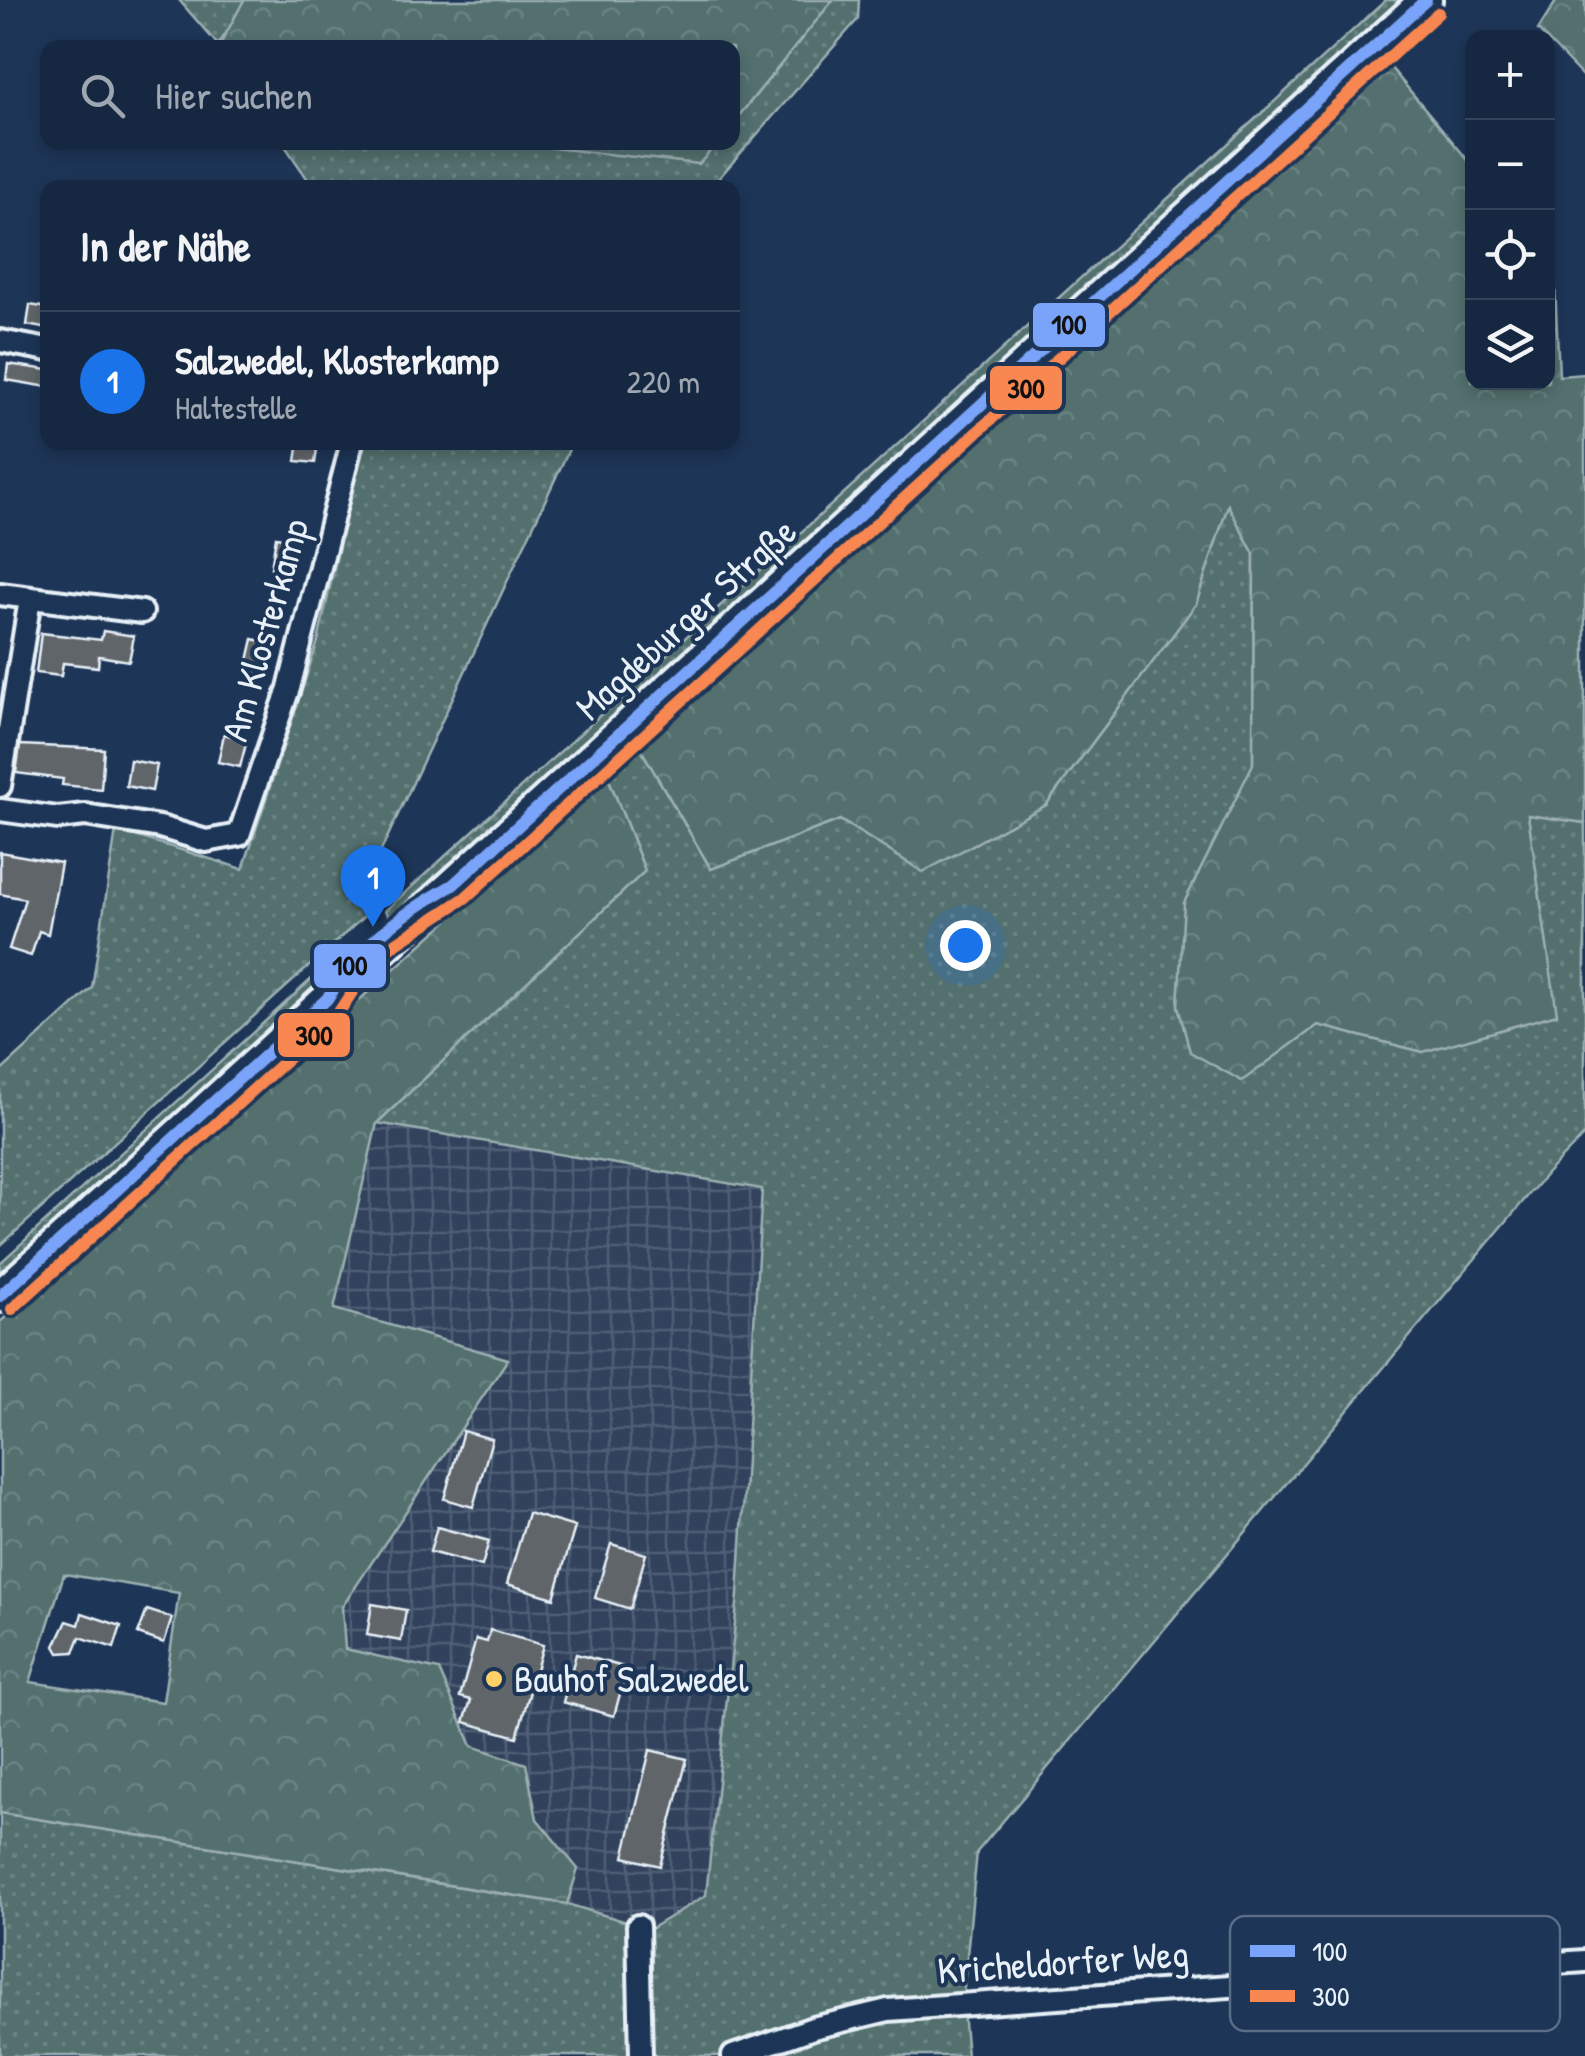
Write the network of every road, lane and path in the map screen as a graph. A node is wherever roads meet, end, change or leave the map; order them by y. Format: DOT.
graph roads {
  1 [pos="1426,0"];
  2 [pos="0,342"];
  3 [pos="40,349"];
  4 [pos="350,450"];
  5 [pos="0,594"];
  6 [pos="30,598"];
  7 [pos="142,612"];
  8 [pos="0,786"];
  9 [pos="0,810"];
  10 [pos="0,1296"];
  11 [pos="638,1926"];
  12 [pos="1585,1961"];
  13 [pos="1560,1963"];
  14 [pos="1230,1986"];
  15 [pos="641,2056"];
  16 [pos="733,2056"];
  1 -- 10 [label="main road, Magdeburger Straße"];
  2 -- 3 [label="street"];
  4 -- 9 [label="street, Am Klosterkamp"];
  5 -- 6 [label="street"];
  6 -- 7 [label="street"];
  6 -- 8 [label="street"];
  11 -- 15 [label="street"];
  12 -- 13 [label="street, Kricheldorfer Weg"];
  14 -- 16 [label="street, Kricheldorfer Weg"];
}
